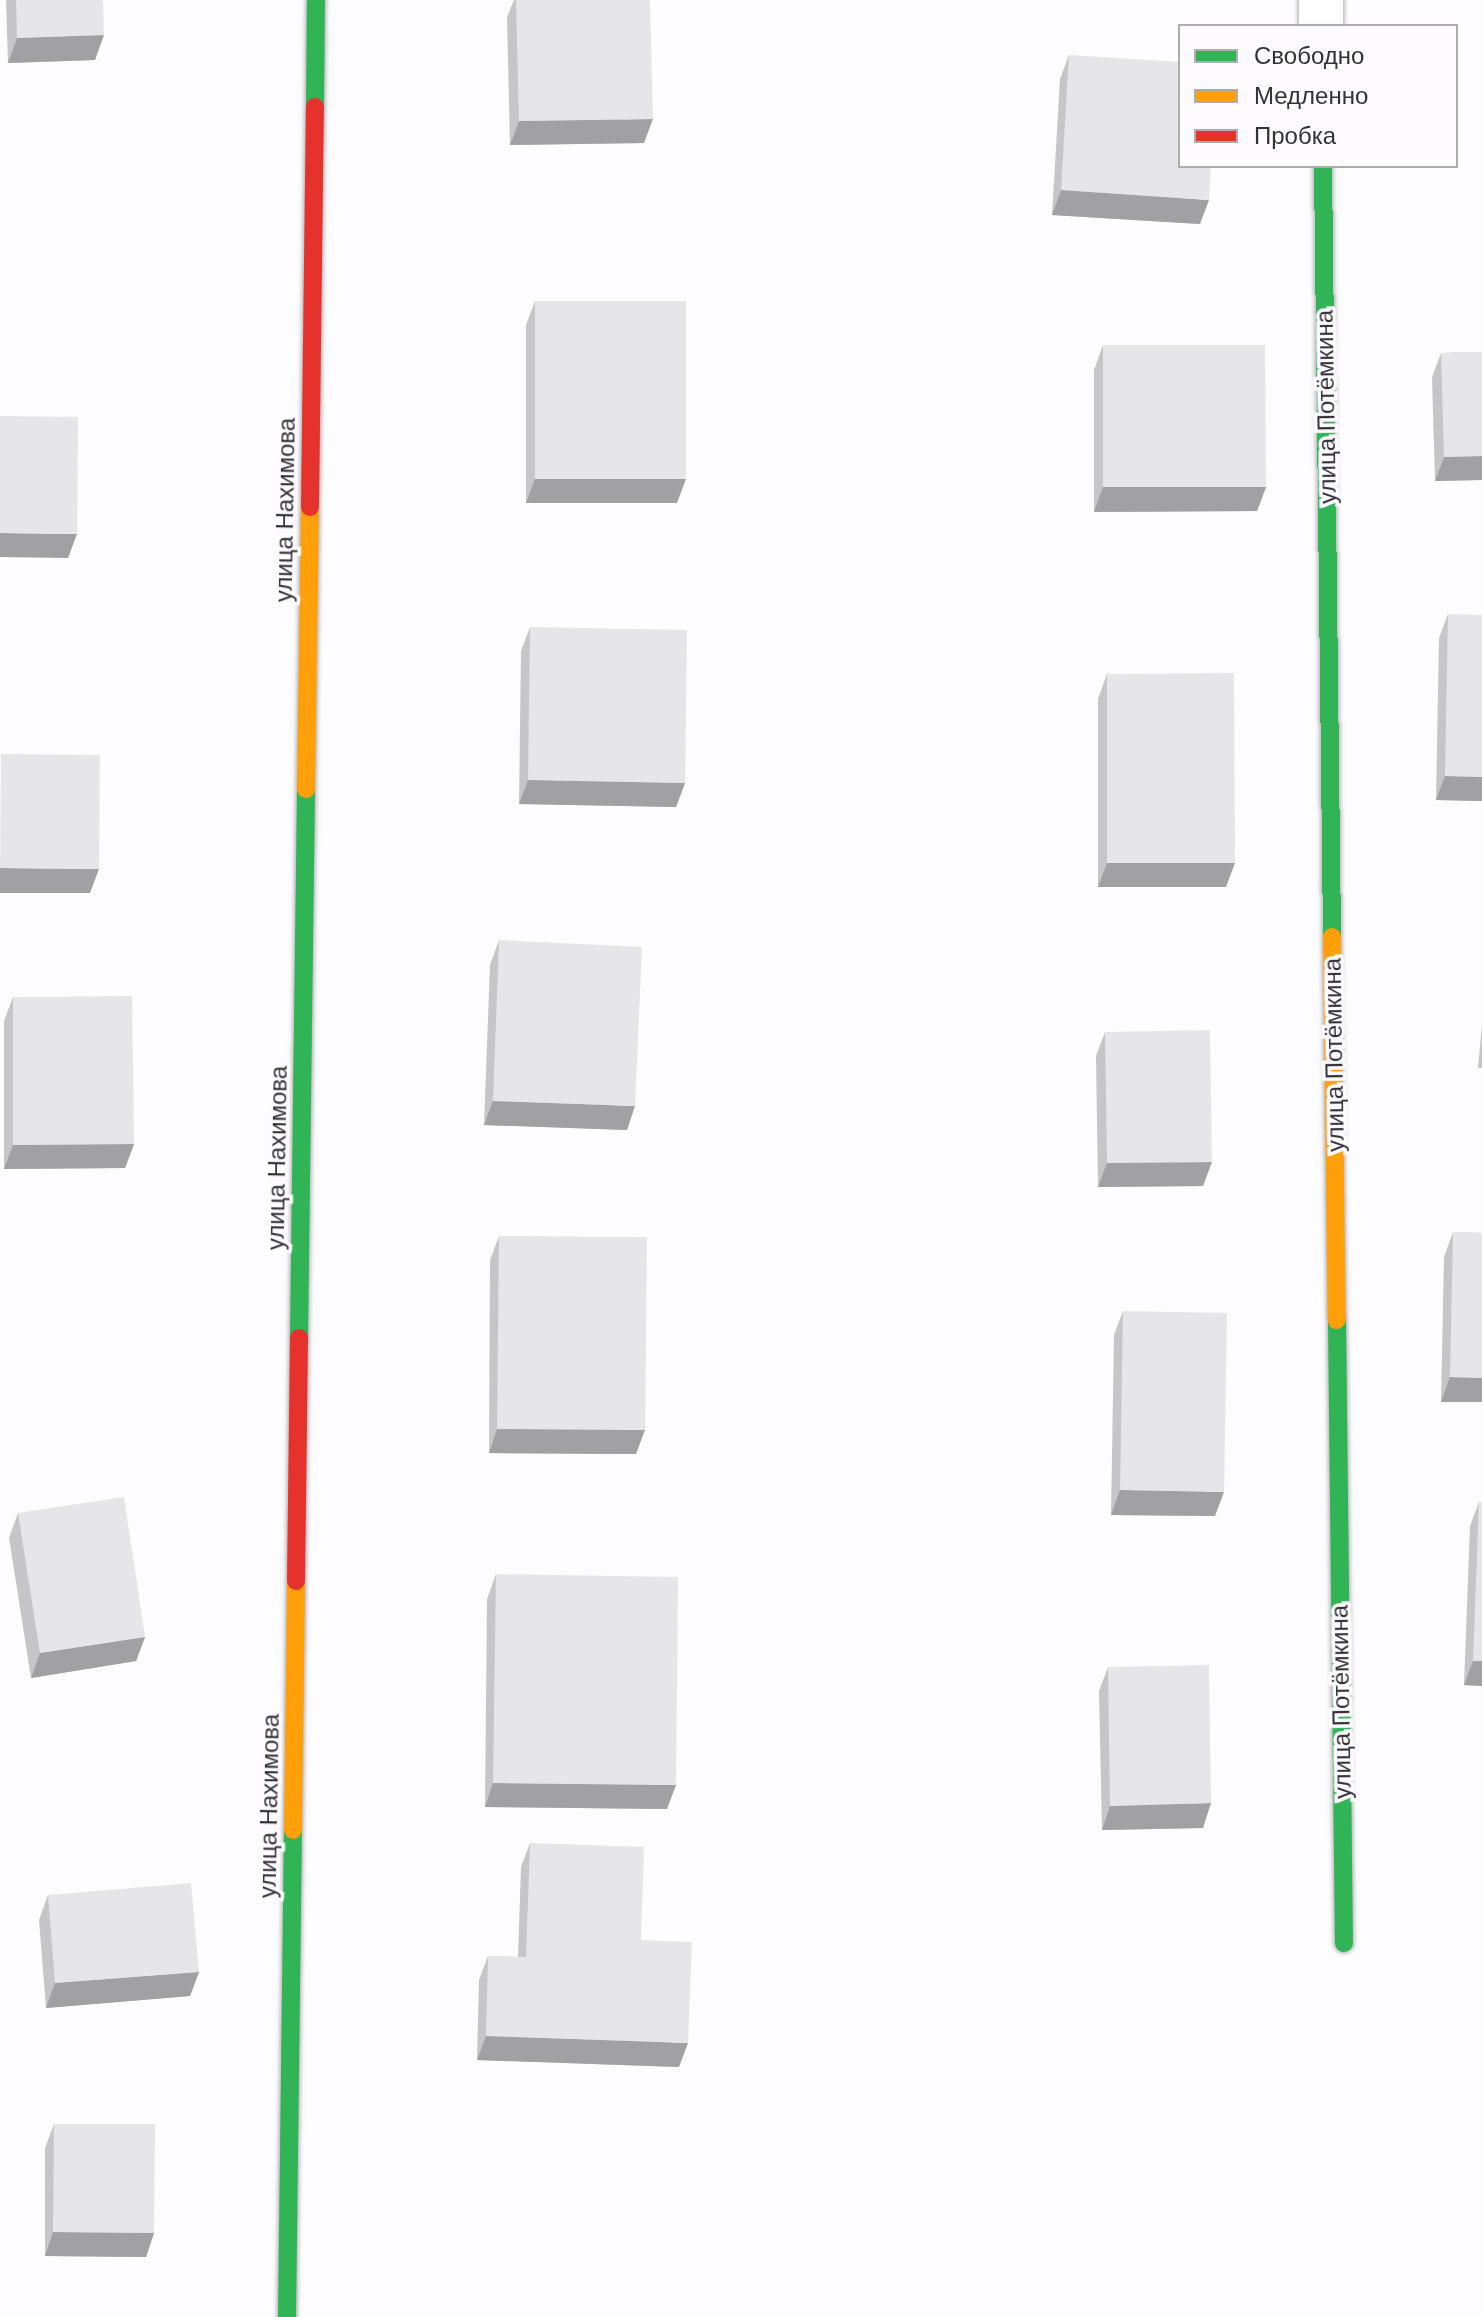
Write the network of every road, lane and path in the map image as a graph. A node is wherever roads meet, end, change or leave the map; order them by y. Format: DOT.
graph roads {
  1 [pos="316,0"];
  2 [pos="1321,0"];
  3 [pos="1321,24"];
  4 [pos="1323,168"];
  5 [pos="1344,1943"];
  6 [pos="287,2317"];
  1 -- 6 [label="street, улица Нахимова"];
  2 -- 3 [label="street"];
  4 -- 5 [label="street, улица Потёмкина"];
}
